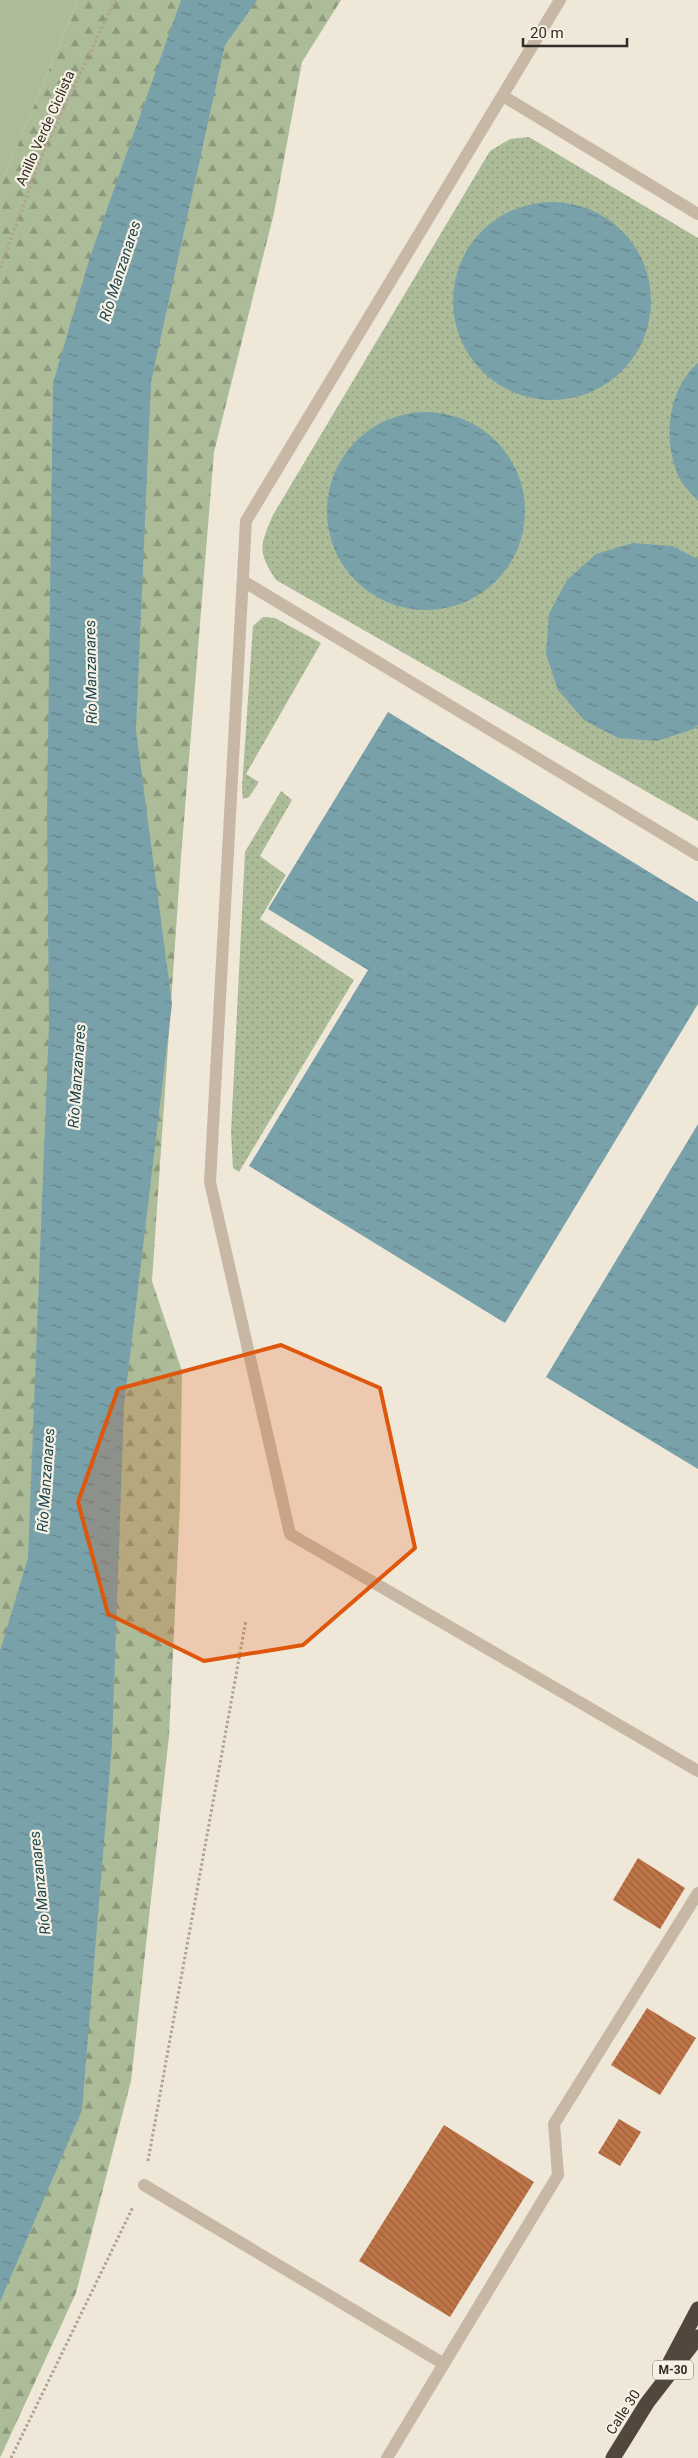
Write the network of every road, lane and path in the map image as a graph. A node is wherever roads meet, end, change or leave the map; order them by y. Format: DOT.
graph roads {
  1 [pos="115,0"];
  2 [pos="560,0"];
  3 [pos="503,96"];
  4 [pos="698,214"];
  5 [pos="0,268"];
  6 [pos="244,581"];
  7 [pos="698,855"];
  8 [pos="246,1620"];
  9 [pos="698,1771"];
  10 [pos="698,1893"];
  11 [pos="144,2184"];
  12 [pos="698,2309"];
  13 [pos="698,2337"];
  14 [pos="444,2364"];
  15 [pos="648,2403"];
  16 [pos="10,2458"];
  17 [pos="387,2458"];
  18 [pos="613,2458"];
  1 -- 5 [label="path, Anillo Verde Ciclista"];
  2 -- 3 [label="lane"];
  3 -- 4 [label="lane"];
  3 -- 6 [label="lane"];
  6 -- 7 [label="lane"];
  6 -- 9 [label="lane"];
  8 -- 11 [label="path"];
  10 -- 14 [label="lane"];
  11 -- 14 [label="lane"];
  11 -- 16 [label="path"];
  12 -- 15 [label="highway"];
  13 -- 15 [label="highway, Calle 30 / M-30"];
  14 -- 17 [label="lane"];
  15 -- 18 [label="highway, Calle 30 / M-30"];
}
